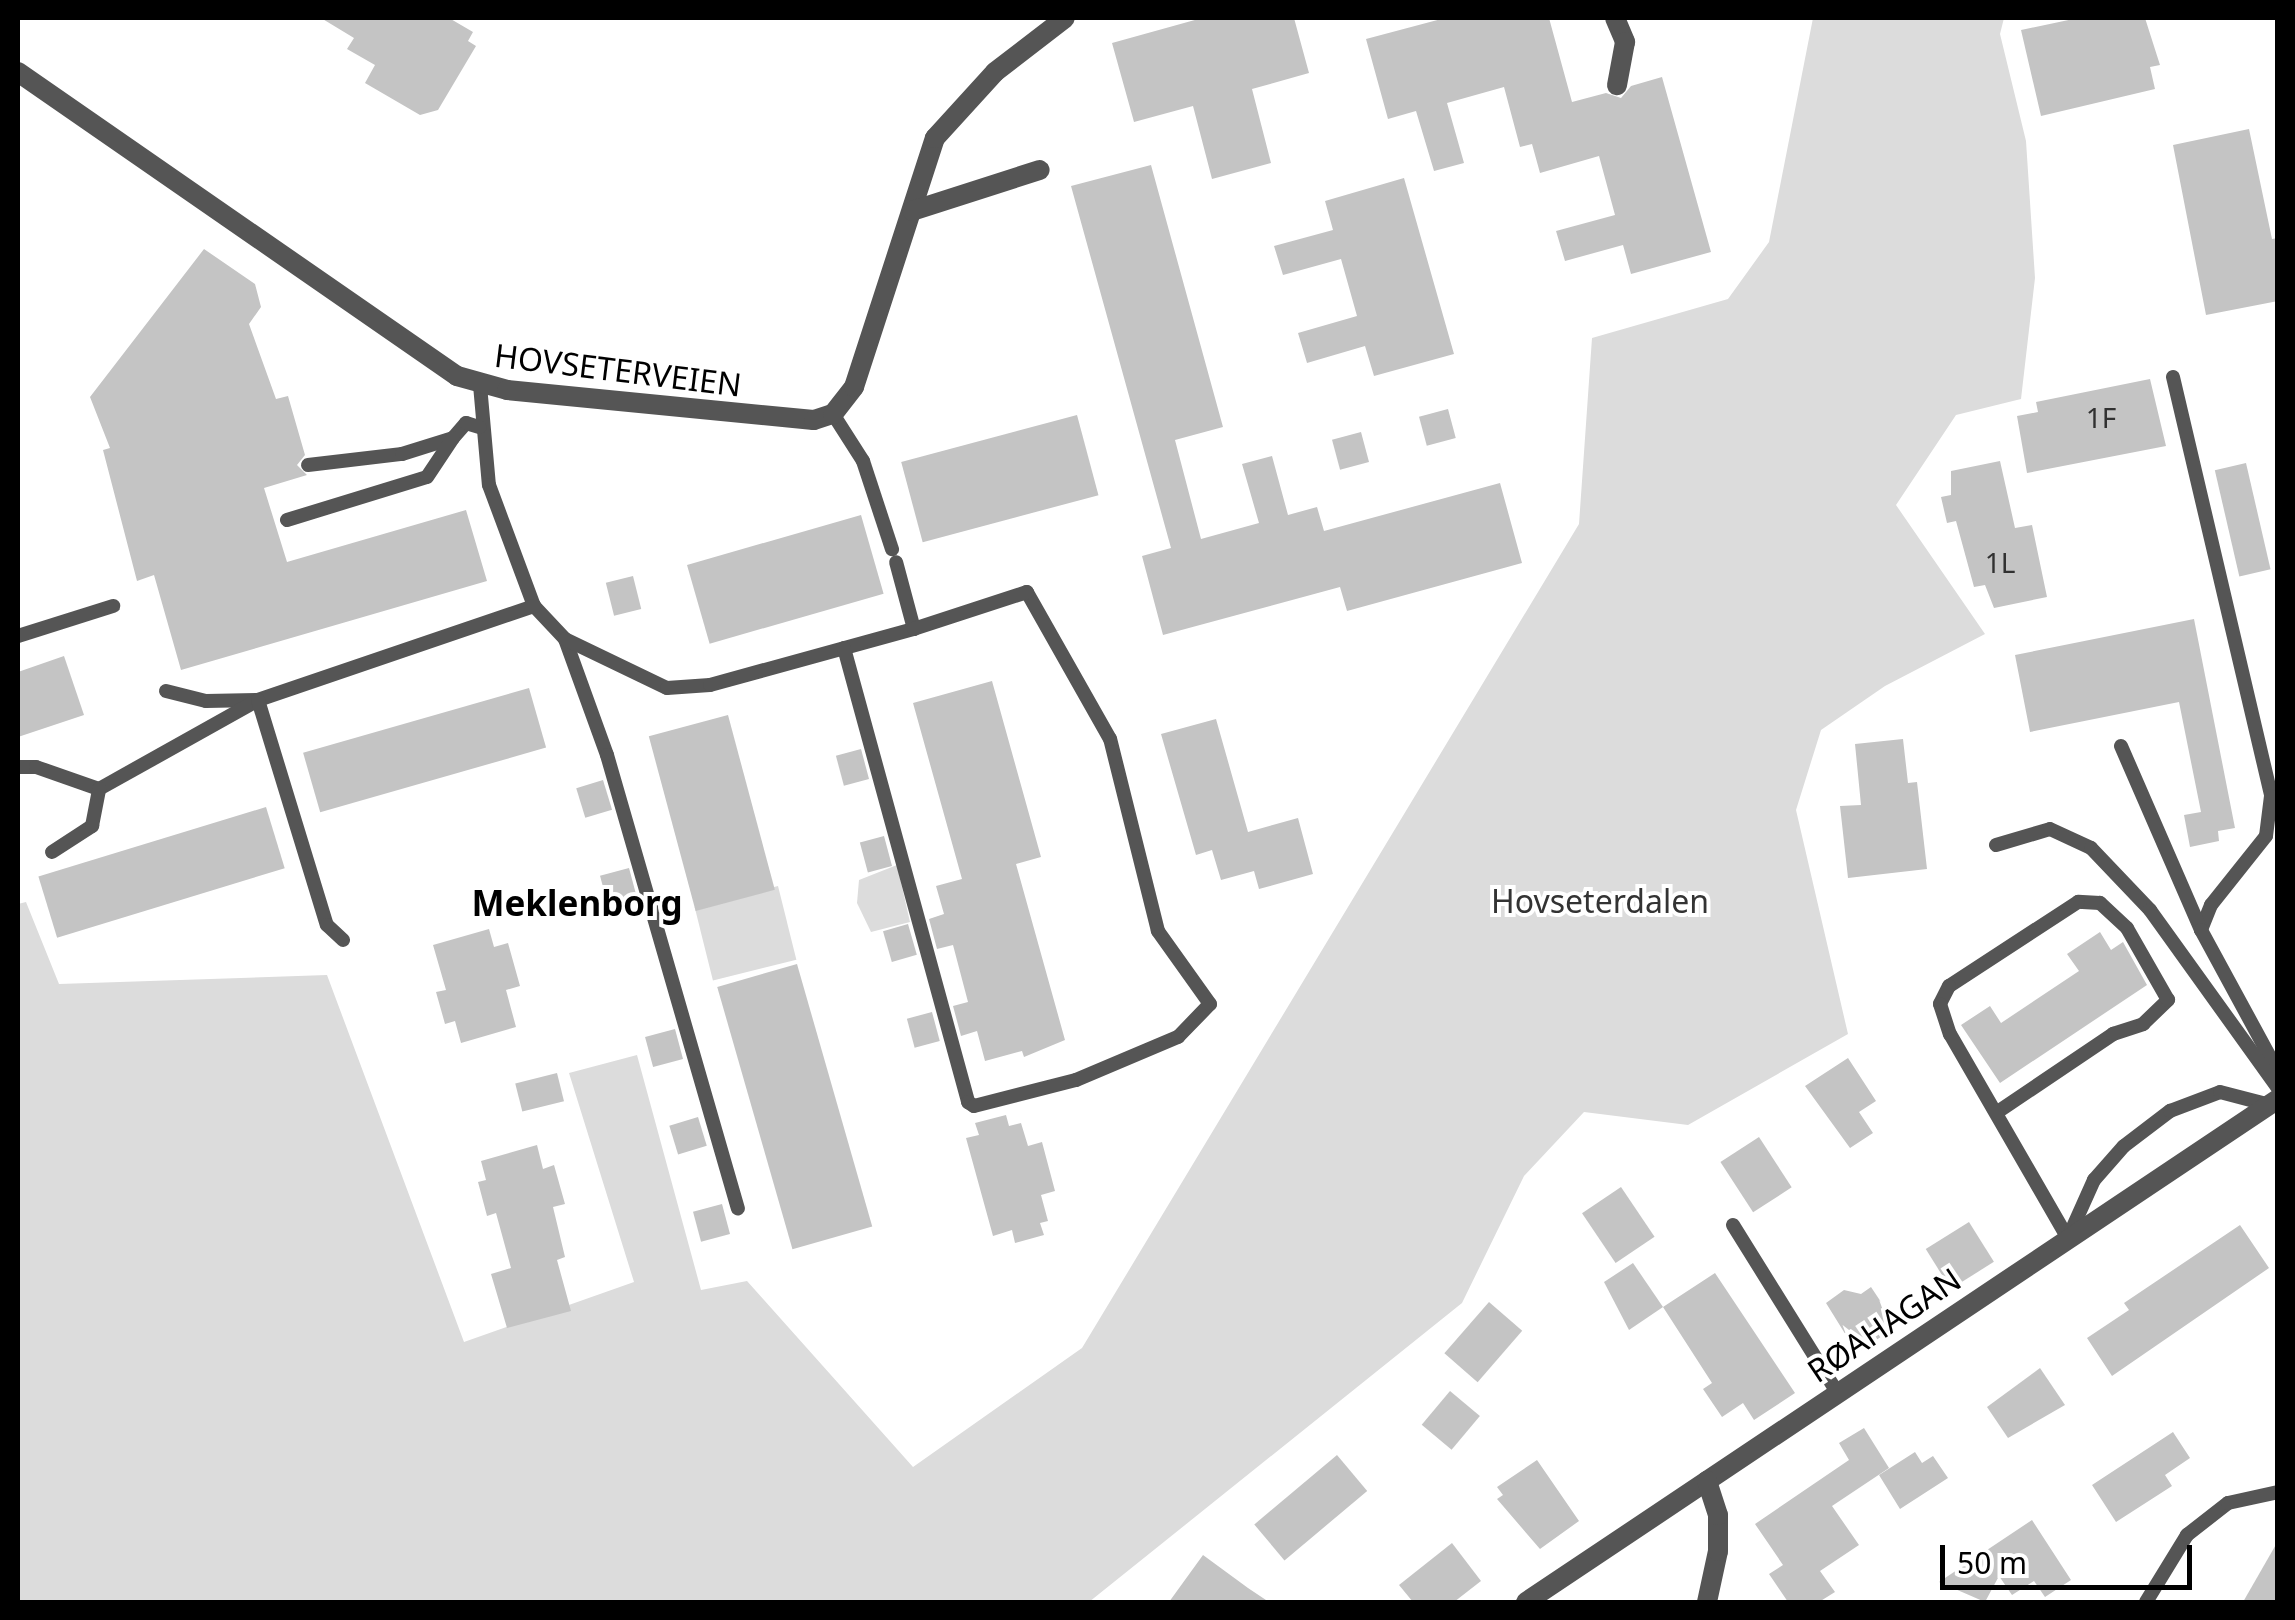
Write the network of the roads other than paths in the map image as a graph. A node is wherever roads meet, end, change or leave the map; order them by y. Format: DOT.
graph roads {
  1 [pos="1066,18"];
  2 [pos="1615,18"];
  3 [pos="18,72"];
  4 [pos="1617,84"];
  5 [pos="1040,170"];
  6 [pos="912,210"];
  7 [pos="2173,377"];
  8 [pos="480,386"];
  9 [pos="833,414"];
  10 [pos="479,426"];
  11 [pos="452,438"];
  12 [pos="308,465"];
  13 [pos="287,520"];
  14 [pos="113,606"];
  15 [pos="534,606"];
  16 [pos="914,629"];
  17 [pos="18,636"];
  18 [pos="565,639"];
  19 [pos="844,648"];
  20 [pos="166,691"];
  21 [pos="258,700"];
  22 [pos="2121,746"];
  23 [pos="18,767"];
  24 [pos="99,789"];
  25 [pos="1996,845"];
  26 [pos="52,852"];
  27 [pos="2201,930"];
  28 [pos="343,940"];
  29 [pos="2278,1072"];
  30 [pos="2275,1097"];
  31 [pos="1999,1111"];
  32 [pos="738,1208"];
  33 [pos="1733,1225"];
  34 [pos="2068,1238"];
  35 [pos="1837,1392"];
  36 [pos="1707,1480"];
  37 [pos="2278,1492"];
  38 [pos="1526,1602"];
  39 [pos="1706,1602"];
  40 [pos="2146,1602"];
  1 -- 6 [label="street"];
  2 -- 4 [label="street"];
  3 -- 8 [label="street, HOVSETERVEIEN"];
  5 -- 6 [label="street"];
  6 -- 9 [label="street"];
  7 -- 27 [label="lane"];
  8 -- 9 [label="street, HOVSETERVEIEN"];
  8 -- 10 [label="lane"];
  9 -- 16 [label="lane"];
  10 -- 11 [label="lane"];
  10 -- 15 [label="lane"];
  11 -- 12 [label="lane"];
  11 -- 13 [label="lane"];
  14 -- 17 [label="lane"];
  15 -- 18 [label="lane"];
  15 -- 21 [label="lane"];
  16 -- 19 [label="lane"];
  16 -- 19 [label="lane"];
  18 -- 19 [label="lane"];
  18 -- 32 [label="lane"];
  20 -- 21 [label="lane"];
  21 -- 24 [label="lane"];
  21 -- 28 [label="lane"];
  22 -- 27 [label="lane"];
  23 -- 24 [label="lane"];
  24 -- 26 [label="lane"];
  25 -- 30 [label="lane"];
  27 -- 29 [label="lane"];
  30 -- 34 [label="street, RØAHAGAN"];
  30 -- 34 [label="lane"];
  31 -- 31 [label="lane"];
  31 -- 34 [label="lane"];
  33 -- 35 [label="lane"];
  34 -- 35 [label="street, RØAHAGAN"];
  35 -- 36 [label="street, RØAHAGAN"];
  36 -- 38 [label="street, RØAHAGAN"];
  36 -- 39 [label="street"];
  37 -- 40 [label="lane"];
}
